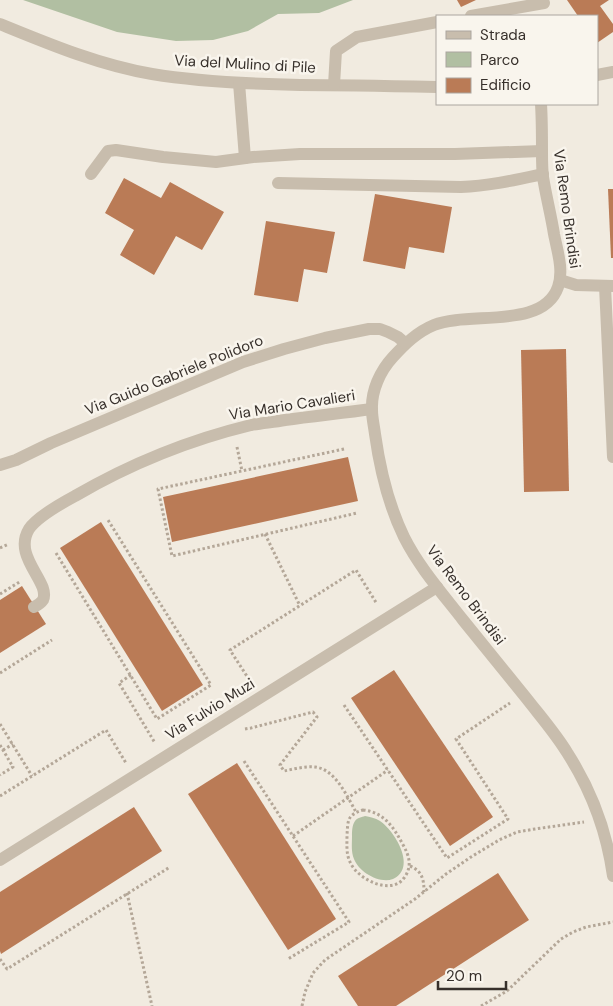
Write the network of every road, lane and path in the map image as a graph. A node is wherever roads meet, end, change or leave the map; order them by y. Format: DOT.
graph roads {
  1 [pos="544,3"];
  2 [pos="477,15"];
  3 [pos="436,22"];
  4 [pos="0,24"];
  5 [pos="613,72"];
  6 [pos="598,75"];
  7 [pos="239,83"];
  8 [pos="334,85"];
  9 [pos="436,86"];
  10 [pos="541,105"];
  11 [pos="542,151"];
  12 [pos="245,158"];
  13 [pos="91,174"];
  14 [pos="542,174"];
  15 [pos="278,183"];
  16 [pos="560,280"];
  17 [pos="609,286"];
  18 [pos="405,343"];
  19 [pos="372,409"];
  20 [pos="233,430"];
  21 [pos="344,449"];
  22 [pos="613,457"];
  23 [pos="0,465"];
  24 [pos="242,471"];
  25 [pos="357,513"];
  26 [pos="108,520"];
  27 [pos="265,534"];
  28 [pos="56,553"];
  29 [pos="34,572"];
  30 [pos="437,587"];
  31 [pos="0,594"];
  32 [pos="300,606"];
  33 [pos="34,607"];
  34 [pos="386,619"];
  35 [pos="52,640"];
  36 [pos="0,673"];
  37 [pos="131,675"];
  38 [pos="522,693"];
  39 [pos="260,697"];
  40 [pos="344,705"];
  41 [pos="231,716"];
  42 [pos="0,724"];
  43 [pos="13,744"];
  44 [pos="0,745"];
  45 [pos="3,750"];
  46 [pos="163,757"];
  47 [pos="244,761"];
  48 [pos="388,770"];
  49 [pos="0,775"];
  50 [pos="32,776"];
  51 [pos="134,776"];
  52 [pos="0,796"];
  53 [pos="347,798"];
  54 [pos="356,812"];
  55 [pos="599,820"];
  56 [pos="293,836"];
  57 [pos="0,860"];
  58 [pos="410,866"];
  59 [pos="170,867"];
  60 [pos="613,876"];
  61 [pos="424,892"];
  62 [pos="127,894"];
  63 [pos="613,922"];
  64 [pos="288,958"];
  65 [pos="0,959"];
  66 [pos="0,968"];
  67 [pos="7,969"];
  68 [pos="152,1006"];
  69 [pos="302,1006"];
  70 [pos="481,1006"];
  1 -- 2 [label="street"];
  3 -- 8 [label="street"];
  4 -- 7 [label="street, Via del Mulino di Pile"];
  5 -- 6 [label="street"];
  7 -- 8 [label="street, Via del Mulino di Pile"];
  7 -- 12 [label="street"];
  8 -- 9 [label="street, Via del Mulino di Pile"];
  10 -- 11 [label="street, Via Remo Brindisi"];
  11 -- 12 [label="street"];
  11 -- 14 [label="street, Via Remo Brindisi"];
  12 -- 13 [label="street"];
  14 -- 15 [label="street"];
  14 -- 16 [label="street, Via Remo Brindisi"];
  16 -- 17 [label="street"];
  16 -- 18 [label="street, Via Remo Brindisi"];
  17 -- 22 [label="street"];
  18 -- 19 [label="street, Via Remo Brindisi"];
  18 -- 23 [label="street, Via Guido Gabriele Polidoro"];
  19 -- 20 [label="street, Via Mario Cavalieri"];
  19 -- 30 [label="street, Via Remo Brindisi"];
  20 -- 24 [label="path"];
  20 -- 29 [label="street, Via Mario Cavalieri"];
  21 -- 24 [label="path"];
  24 -- 27 [label="path"];
  25 -- 27 [label="path"];
  26 -- 37 [label="path"];
  27 -- 32 [label="path"];
  28 -- 37 [label="path"];
  29 -- 31 [label="path"];
  29 -- 33 [label="street, Via Mario Cavalieri"];
  30 -- 34 [label="street, Via Fulvio Muzi"];
  30 -- 38 [label="street, Via Remo Brindisi"];
  32 -- 34 [label="path"];
  32 -- 39 [label="path"];
  34 -- 39 [label="street, Via Fulvio Muzi"];
  35 -- 36 [label="path"];
  37 -- 46 [label="path"];
  38 -- 48 [label="path"];
  38 -- 55 [label="street, Via Remo Brindisi"];
  39 -- 41 [label="street, Via Fulvio Muzi"];
  40 -- 48 [label="path"];
  41 -- 46 [label="street, Via Fulvio Muzi"];
  41 -- 53 [label="path"];
  42 -- 43 [label="path"];
  43 -- 45 [label="path"];
  43 -- 50 [label="path"];
  44 -- 45 [label="path"];
  45 -- 49 [label="path"];
  46 -- 51 [label="street, Via Fulvio Muzi"];
  47 -- 56 [label="path"];
  48 -- 53 [label="path"];
  50 -- 51 [label="path"];
  50 -- 52 [label="path"];
  51 -- 57 [label="street, Via Fulvio Muzi"];
  53 -- 54 [label="path"];
  53 -- 56 [label="path"];
  54 -- 58 [label="path"];
  54 -- 58 [label="path"];
  55 -- 60 [label="street, Via Remo Brindisi"];
  55 -- 61 [label="path"];
  56 -- 64 [label="path"];
  58 -- 61 [label="path"];
  59 -- 62 [label="path"];
  61 -- 69 [label="path"];
  62 -- 67 [label="path"];
  62 -- 68 [label="path"];
  63 -- 70 [label="path"];
  65 -- 67 [label="path"];
  66 -- 67 [label="path"];
}
